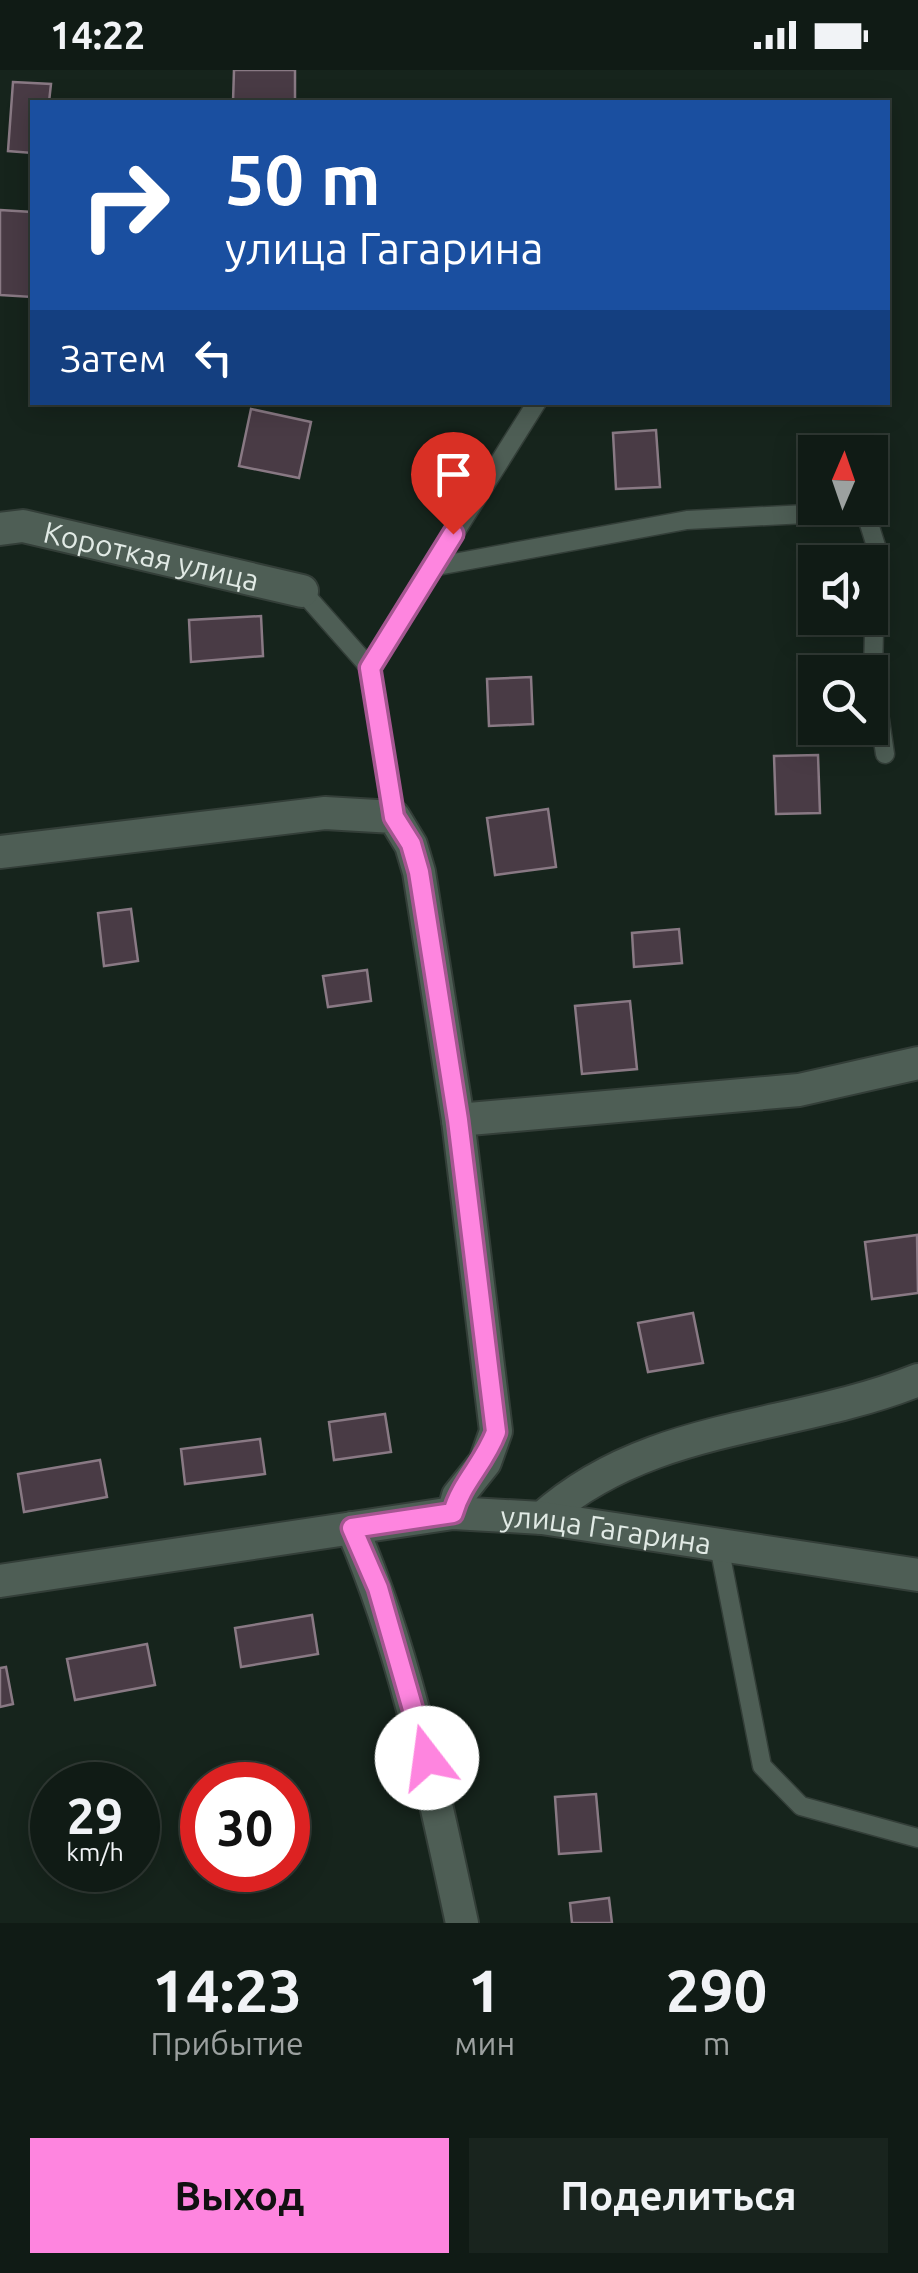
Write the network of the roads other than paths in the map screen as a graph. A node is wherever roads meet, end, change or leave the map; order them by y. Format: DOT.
graph roads {
  1 [pos="535,405"];
  2 [pos="0,529"];
  3 [pos="432,567"];
  4 [pos="302,591"];
  5 [pos="370,668"];
  6 [pos="885,754"];
  7 [pos="394,817"];
  8 [pos="0,852"];
  9 [pos="918,1063"];
  10 [pos="458,1120"];
  11 [pos="918,1380"];
  12 [pos="453,1513"];
  13 [pos="542,1518"];
  14 [pos="352,1528"];
  15 [pos="719,1546"];
  16 [pos="918,1574"];
  17 [pos="0,1582"];
  18 [pos="918,1838"];
  19 [pos="462,1923"];
  1 -- 3 [label="lane"];
  2 -- 4 [label="street, Короткая улица"];
  3 -- 5 [label="lane"];
  3 -- 6 [label="lane"];
  4 -- 5 [label="lane"];
  5 -- 7 [label="lane"];
  7 -- 8 [label="street"];
  7 -- 10 [label="street"];
  9 -- 10 [label="street"];
  10 -- 12 [label="street"];
  11 -- 13 [label="street"];
  12 -- 13 [label="street, улица Гагарина"];
  12 -- 14 [label="street, улица Гагарина"];
  13 -- 15 [label="street, улица Гагарина"];
  14 -- 17 [label="street, улица Гагарина"];
  14 -- 19 [label="street"];
  15 -- 16 [label="street, улица Гагарина"];
  15 -- 18 [label="lane"];
}
